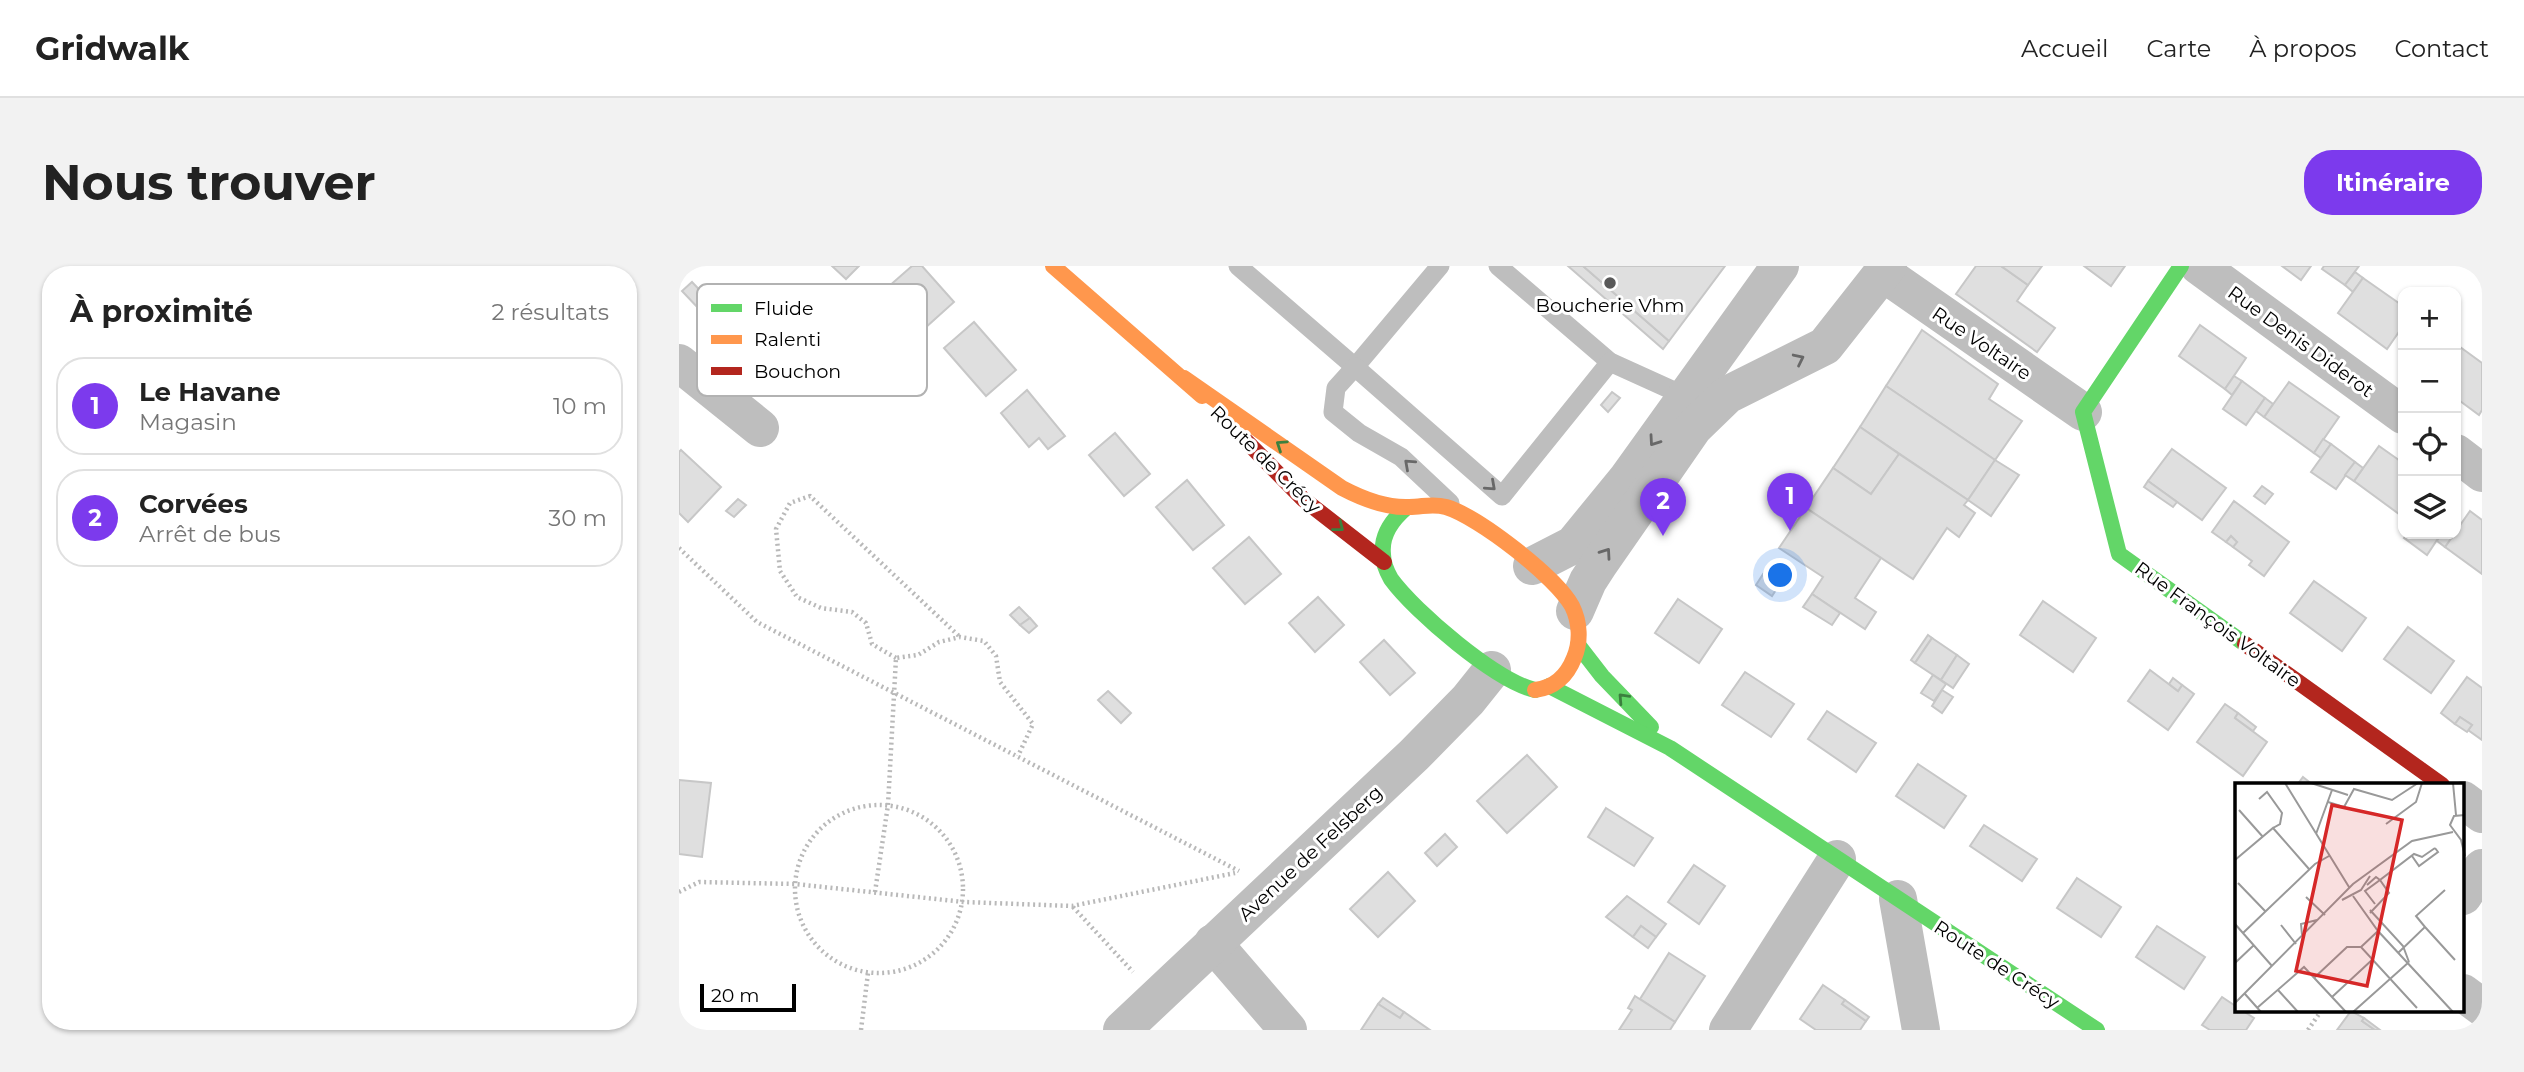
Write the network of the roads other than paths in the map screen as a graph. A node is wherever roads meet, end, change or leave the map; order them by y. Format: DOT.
graph roads {
  1 [pos="1053,266"];
  2 [pos="1238,266"];
  3 [pos="1440,266"];
  4 [pos="1498,266"];
  5 [pos="1780,266"];
  6 [pos="2181,266"];
  7 [pos="2199,266"];
  8 [pos="1885,270"];
  9 [pos="1725,340"];
  10 [pos="1610,362"];
  11 [pos="679,363"];
  12 [pos="1355,367"];
  13 [pos="697,377"];
  14 [pos="1184,378"];
  15 [pos="1742,387"];
  16 [pos="721,396"];
  17 [pos="1685,396"];
  18 [pos="2083,412"];
  19 [pos="2400,413"];
  20 [pos="761,428"];
  21 [pos="2461,457"];
  22 [pos="2482,473"];
  23 [pos="1406,508"];
  24 [pos="1459,511"];
  25 [pos="1384,562"];
  26 [pos="1532,566"];
  27 [pos="1577,628"];
  28 [pos="1492,670"];
  29 [pos="1549,686"];
  30 [pos="1670,748"];
  31 [pos="2439,783"];
  32 [pos="2465,801"];
  33 [pos="2482,814"];
  34 [pos="1837,859"];
  35 [pos="2482,868"];
  36 [pos="2465,893"];
  37 [pos="1898,899"];
  38 [pos="1213,943"];
  39 [pos="2465,994"];
  40 [pos="2482,1007"];
  41 [pos="1122,1030"];
  42 [pos="1288,1030"];
  43 [pos="1728,1030"];
  44 [pos="1921,1030"];
  45 [pos="2097,1030"];
  1 -- 14 [label="main road, Route de Crécy"];
  2 -- 12 [label="lane"];
  3 -- 12 [label="lane"];
  4 -- 10 [label="lane"];
  5 -- 9 [label="street"];
  6 -- 18 [label="main road"];
  7 -- 19 [label="street, Rue Denis Diderot"];
  15 -- 8 [label="street, one-way"];
  8 -- 18 [label="street, Rue Voltaire"];
  9 -- 15 [label="street"];
  9 -- 17 [label="street"];
  12 -- 10 [label="lane, one-way"];
  10 -- 17 [label="lane"];
  11 -- 13 [label="street"];
  24 -- 12 [label="lane, one-way"];
  23 -- 14 [label="main road, Route de Crécy, one-way"];
  14 -- 25 [label="main road, Route de Crécy, one-way"];
  15 -- 17 [label="lane"];
  27 -- 15 [label="street, one-way"];
  16 -- 20 [label="street"];
  17 -- 26 [label="street, one-way"];
  18 -- 31 [label="main road, Rue François Voltaire"];
  21 -- 22 [label="street"];
  23 -- 24 [label="main road, Route de Crécy"];
  23 -- 25 [label="main road"];
  24 -- 26 [label="main road, Route de Crécy"];
  25 -- 28 [label="main road, Route de Crécy"];
  26 -- 27 [label="main road, Route de Crécy"];
  27 -- 29 [label="main road"];
  30 -- 27 [label="main road, Route de Crécy, one-way"];
  28 -- 29 [label="main road, Route de Crécy"];
  28 -- 38 [label="street, Avenue de Felsberg"];
  29 -- 30 [label="main road, Route de Crécy"];
  30 -- 34 [label="main road, Route de Crécy"];
  32 -- 33 [label="street"];
  34 -- 37 [label="main road, Route de Crécy"];
  34 -- 43 [label="street"];
  35 -- 36 [label="street"];
  37 -- 44 [label="street, Route de Crécy"];
  37 -- 45 [label="main road, Route de Crécy"];
  38 -- 41 [label="street, Avenue de Felsberg"];
  38 -- 42 [label="street"];
  39 -- 40 [label="street"];
}
